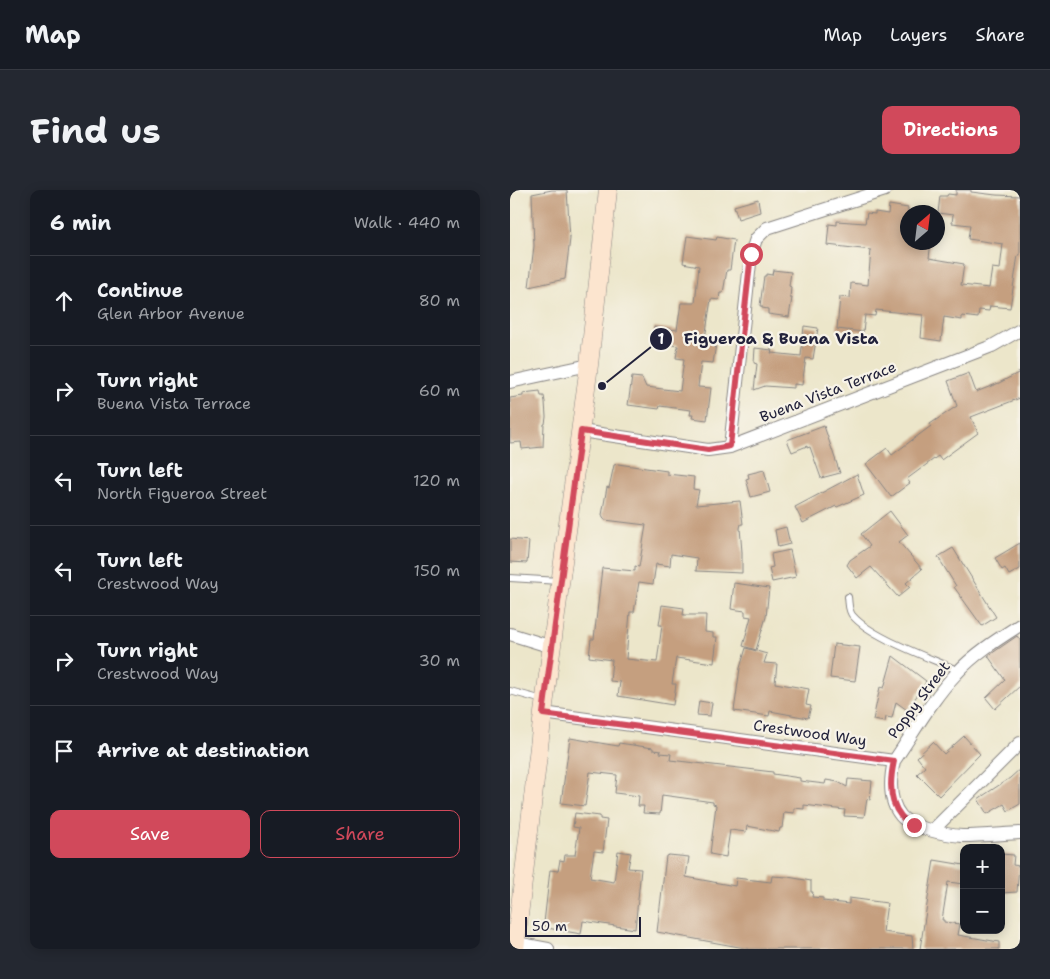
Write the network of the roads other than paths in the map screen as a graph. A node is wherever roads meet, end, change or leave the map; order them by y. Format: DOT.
graph roads {
  1 [pos="608,190"];
  2 [pos="884,190"];
  3 [pos="1020,330"];
  4 [pos="590,364"];
  5 [pos="510,382"];
  6 [pos="581,431"];
  7 [pos="730,446"];
  8 [pos="510,578"];
  9 [pos="561,582"];
  10 [pos="848,597"];
  11 [pos="1020,625"];
  12 [pos="510,634"];
  13 [pos="552,646"];
  14 [pos="959,671"];
  15 [pos="510,691"];
  16 [pos="544,707"];
  17 [pos="1020,743"];
  18 [pos="894,761"];
  19 [pos="932,830"];
  20 [pos="1020,833"];
  21 [pos="516,895"];
  22 [pos="514,945"];
  23 [pos="548,949"];
  1 -- 4 [label="main road"];
  2 -- 7 [label="street"];
  3 -- 7 [label="street, Buena Vista Terrace"];
  4 -- 5 [label="street"];
  4 -- 6 [label="main road"];
  6 -- 7 [label="street, Buena Vista Terrace"];
  6 -- 9 [label="main road"];
  8 -- 9 [label="lane"];
  9 -- 13 [label="main road"];
  10 -- 14 [label="lane"];
  11 -- 14 [label="street, Poppy Street"];
  12 -- 13 [label="street"];
  13 -- 16 [label="main road"];
  14 -- 18 [label="street, Poppy Street"];
  15 -- 16 [label="lane"];
  16 -- 18 [label="street, Crestwood Way"];
  16 -- 21 [label="main road"];
  17 -- 19 [label="street"];
  18 -- 19 [label="street"];
  19 -- 20 [label="street"];
  21 -- 22 [label="main road"];
  22 -- 23 [label="street"];
}
